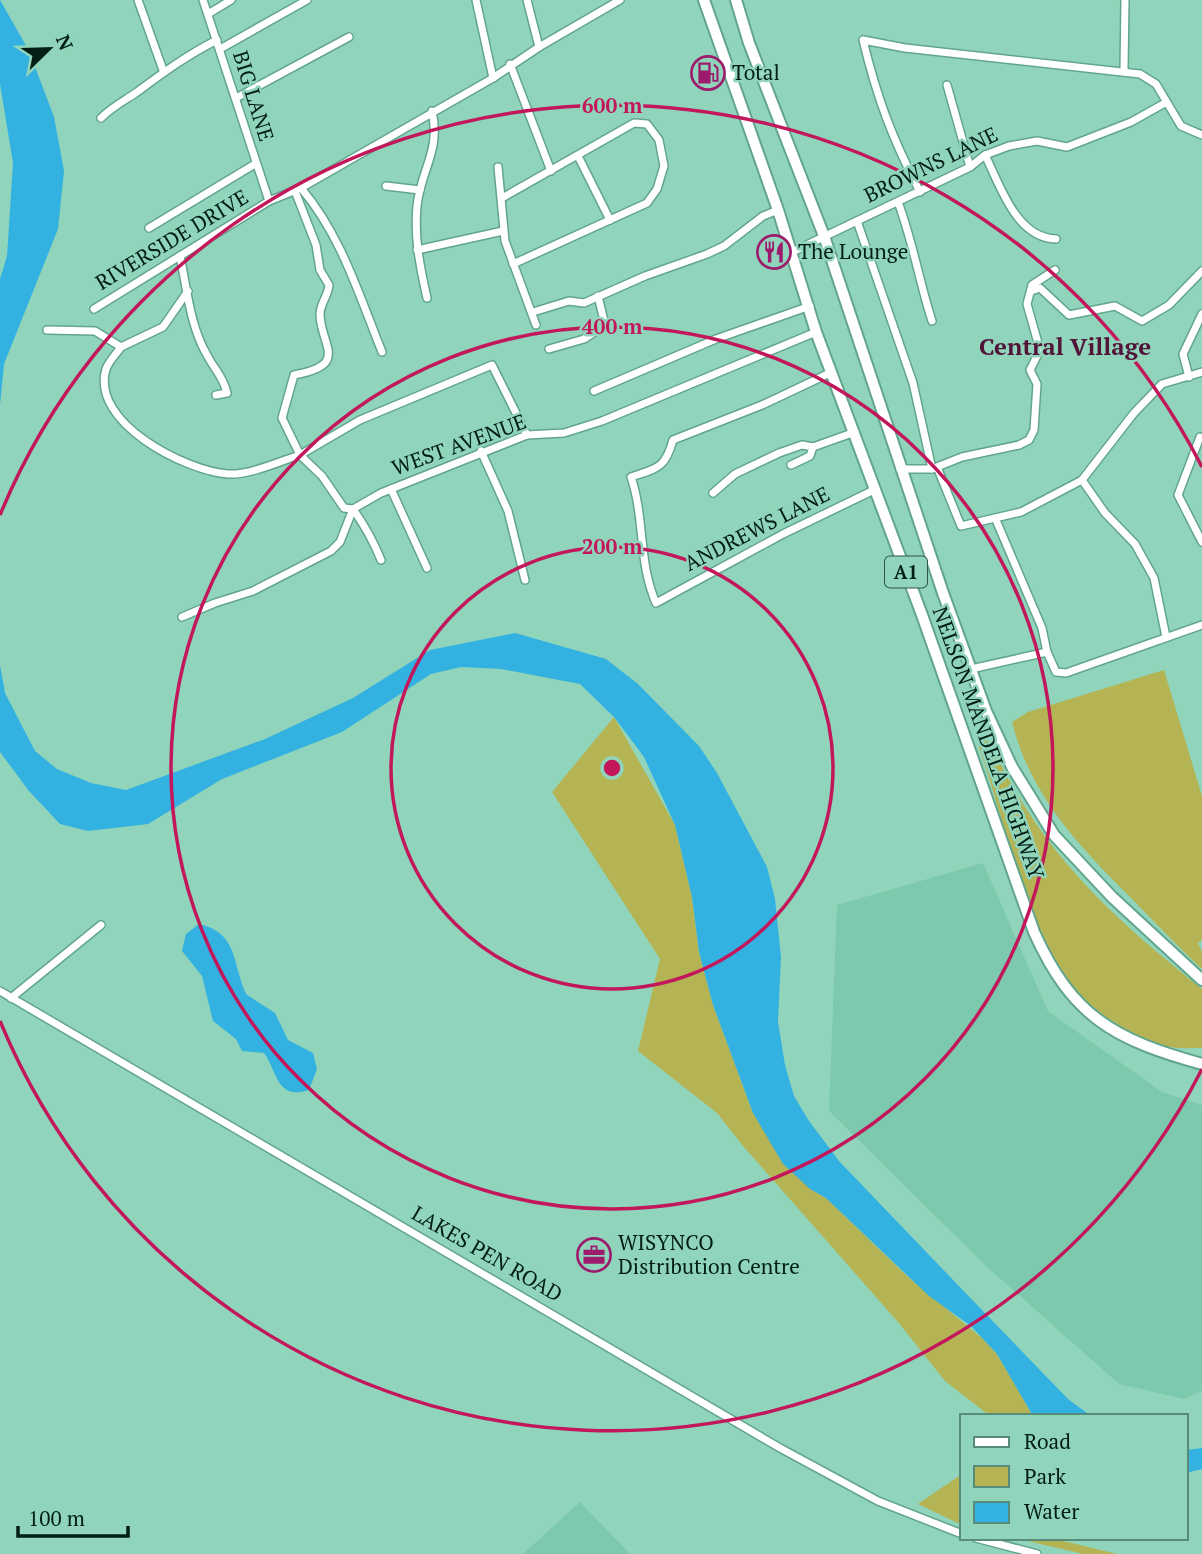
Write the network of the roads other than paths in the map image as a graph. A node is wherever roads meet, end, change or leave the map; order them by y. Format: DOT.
graph roads {
  1 [pos="138,0"];
  2 [pos="203,0"];
  3 [pos="231,0"];
  4 [pos="307,0"];
  5 [pos="476,0"];
  6 [pos="527,0"];
  7 [pos="620,0"];
  8 [pos="704,0"];
  9 [pos="736,0"];
  10 [pos="1125,0"];
  11 [pos="208,13"];
  12 [pos="349,37"];
  13 [pos="217,40"];
  14 [pos="539,47"];
  15 [pos="220,49"];
  16 [pos="510,64"];
  17 [pos="1124,70"];
  18 [pos="163,71"];
  19 [pos="493,78"];
  20 [pos="947,85"];
  21 [pos="236,98"];
  22 [pos="1165,103"];
  23 [pos="432,111"];
  24 [pos="101,118"];
  25 [pos="1202,135"];
  26 [pos="985,155"];
  27 [pos="578,156"];
  28 [pos="255,164"];
  29 [pos="498,167"];
  30 [pos="970,167"];
  31 [pos="551,172"];
  32 [pos="386,186"];
  33 [pos="298,189"];
  34 [pos="420,190"];
  35 [pos="920,192"];
  36 [pos="502,198"];
  37 [pos="269,201"];
  38 [pos="898,202"];
  39 [pos="778,210"];
  40 [pos="610,220"];
  41 [pos="857,220"];
  42 [pos="149,228"];
  43 [pos="503,231"];
  44 [pos="824,236"];
  45 [pos="1056,239"];
  46 [pos="417,250"];
  47 [pos="792,252"];
  48 [pos="180,256"];
  49 [pos="513,264"];
  50 [pos="1055,270"];
  51 [pos="1202,271"];
  52 [pos="1031,290"];
  53 [pos="188,291"];
  54 [pos="598,296"];
  55 [pos="427,298"];
  56 [pos="810,306"];
  57 [pos="94,309"];
  58 [pos="533,312"];
  59 [pos="1202,314"];
  60 [pos="932,321"];
  61 [pos="536,325"];
  62 [pos="47,330"];
  63 [pos="816,332"];
  64 [pos="121,346"];
  65 [pos="549,349"];
  66 [pos="382,352"];
  67 [pos="833,371"];
  68 [pos="1202,372"];
  69 [pos="1188,376"];
  70 [pos="594,391"];
  71 [pos="216,396"];
  72 [pos="855,432"];
  73 [pos="527,435"];
  74 [pos="1200,437"];
  75 [pos="813,447"];
  76 [pos="481,451"];
  77 [pos="300,455"];
  78 [pos="791,465"];
  79 [pos="934,468"];
  80 [pos="900,469"];
  81 [pos="1082,480"];
  82 [pos="391,489"];
  83 [pos="876,489"];
  84 [pos="713,494"];
  85 [pos="353,509"];
  86 [pos="996,520"];
  87 [pos="1202,542"];
  88 [pos="381,560"];
  89 [pos="427,568"];
  90 [pos="525,580"];
  91 [pos="182,617"];
  92 [pos="1202,625"];
  93 [pos="1166,637"];
  94 [pos="1047,652"];
  95 [pos="971,663"];
  96 [pos="101,925"];
  97 [pos="1202,980"];
  98 [pos="0,991"];
  99 [pos="11,998"];
  100 [pos="1202,1064"];
  101 [pos="960,1533"];
  102 [pos="984,1540"];
  103 [pos="1037,1554"];
  1 -- 18 [label="street"];
  2 -- 11 [label="street, BIG LANE"];
  3 -- 11 [label="street"];
  4 -- 15 [label="street"];
  5 -- 19 [label="street"];
  6 -- 14 [label="street"];
  7 -- 14 [label="street, RIVERSIDE DRIVE"];
  8 -- 39 [label="highway, NELSON MANDELA HIGHWAY / A1"];
  9 -- 44 [label="highway, NELSON MANDELA HIGHWAY / A1"];
  10 -- 17 [label="street"];
  11 -- 13 [label="street, BIG LANE"];
  12 -- 21 [label="street"];
  13 -- 15 [label="street, BIG LANE"];
  13 -- 18 [label="street"];
  14 -- 16 [label="street, RIVERSIDE DRIVE"];
  15 -- 21 [label="street, BIG LANE"];
  16 -- 19 [label="street, RIVERSIDE DRIVE"];
  16 -- 31 [label="street"];
  17 -- 22 [label="street"];
  17 -- 35 [label="street"];
  18 -- 24 [label="street"];
  19 -- 23 [label="street, RIVERSIDE DRIVE"];
  20 -- 30 [label="street"];
  21 -- 28 [label="street, BIG LANE"];
  22 -- 25 [label="street"];
  22 -- 26 [label="street, BROWNS LANE"];
  23 -- 33 [label="street, RIVERSIDE DRIVE"];
  23 -- 34 [label="street"];
  26 -- 30 [label="street, BROWNS LANE"];
  26 -- 45 [label="street"];
  27 -- 31 [label="street"];
  27 -- 40 [label="street"];
  27 -- 40 [label="street"];
  28 -- 37 [label="street, BIG LANE"];
  28 -- 42 [label="street"];
  29 -- 36 [label="street"];
  30 -- 35 [label="street, BROWNS LANE"];
  31 -- 36 [label="street"];
  32 -- 34 [label="street"];
  33 -- 37 [label="street, RIVERSIDE DRIVE"];
  33 -- 66 [label="street"];
  33 -- 77 [label="street"];
  34 -- 46 [label="street"];
  35 -- 38 [label="street, BROWNS LANE"];
  36 -- 43 [label="street"];
  37 -- 48 [label="street, RIVERSIDE DRIVE"];
  38 -- 41 [label="street, BROWNS LANE"];
  38 -- 60 [label="street"];
  39 -- 47 [label="highway, NELSON MANDELA HIGHWAY / A1"];
  39 -- 54 [label="street"];
  40 -- 49 [label="street"];
  41 -- 44 [label="street, BROWNS LANE"];
  41 -- 79 [label="street"];
  43 -- 46 [label="street"];
  43 -- 49 [label="street"];
  44 -- 47 [label="street, BROWNS LANE"];
  44 -- 80 [label="highway, NELSON MANDELA HIGHWAY / A1"];
  46 -- 55 [label="street"];
  47 -- 56 [label="highway, NELSON MANDELA HIGHWAY / A1"];
  48 -- 53 [label="street"];
  48 -- 57 [label="street, RIVERSIDE DRIVE"];
  49 -- 58 [label="street"];
  50 -- 52 [label="street"];
  51 -- 52 [label="street"];
  52 -- 79 [label="street"];
  53 -- 64 [label="street"];
  53 -- 71 [label="street"];
  54 -- 58 [label="street"];
  54 -- 65 [label="street"];
  56 -- 63 [label="highway, NELSON MANDELA HIGHWAY / A1"];
  56 -- 70 [label="street"];
  58 -- 61 [label="street"];
  59 -- 69 [label="street"];
  62 -- 64 [label="street"];
  63 -- 67 [label="highway, NELSON MANDELA HIGHWAY / A1"];
  63 -- 73 [label="street, WEST AVENUE"];
  64 -- 77 [label="street"];
  67 -- 72 [label="highway, NELSON MANDELA HIGHWAY / A1"];
  67 -- 83 [label="street, ANDREWS LANE"];
  68 -- 69 [label="street"];
  69 -- 81 [label="street"];
  72 -- 75 [label="street"];
  72 -- 83 [label="highway, NELSON MANDELA HIGHWAY / A1"];
  73 -- 76 [label="street, WEST AVENUE"];
  73 -- 77 [label="street"];
  74 -- 87 [label="street"];
  75 -- 78 [label="street"];
  75 -- 84 [label="street"];
  76 -- 82 [label="street, WEST AVENUE"];
  76 -- 90 [label="street"];
  77 -- 85 [label="street"];
  79 -- 80 [label="street"];
  79 -- 86 [label="street"];
  80 -- 95 [label="highway, NELSON MANDELA HIGHWAY / A1"];
  81 -- 86 [label="street"];
  81 -- 93 [label="street"];
  82 -- 85 [label="street, WEST AVENUE"];
  82 -- 89 [label="street"];
  83 -- 100 [label="highway, NELSON MANDELA HIGHWAY / A1"];
  85 -- 88 [label="street"];
  85 -- 91 [label="street"];
  86 -- 94 [label="street"];
  92 -- 93 [label="street"];
  93 -- 94 [label="street"];
  94 -- 95 [label="street"];
  95 -- 97 [label="highway, NELSON MANDELA HIGHWAY / A1"];
  96 -- 99 [label="street"];
  98 -- 99 [label="street, LAKES PEN ROAD"];
  99 -- 101 [label="street, LAKES PEN ROAD"];
  102 -- 103 [label="street"];
}
